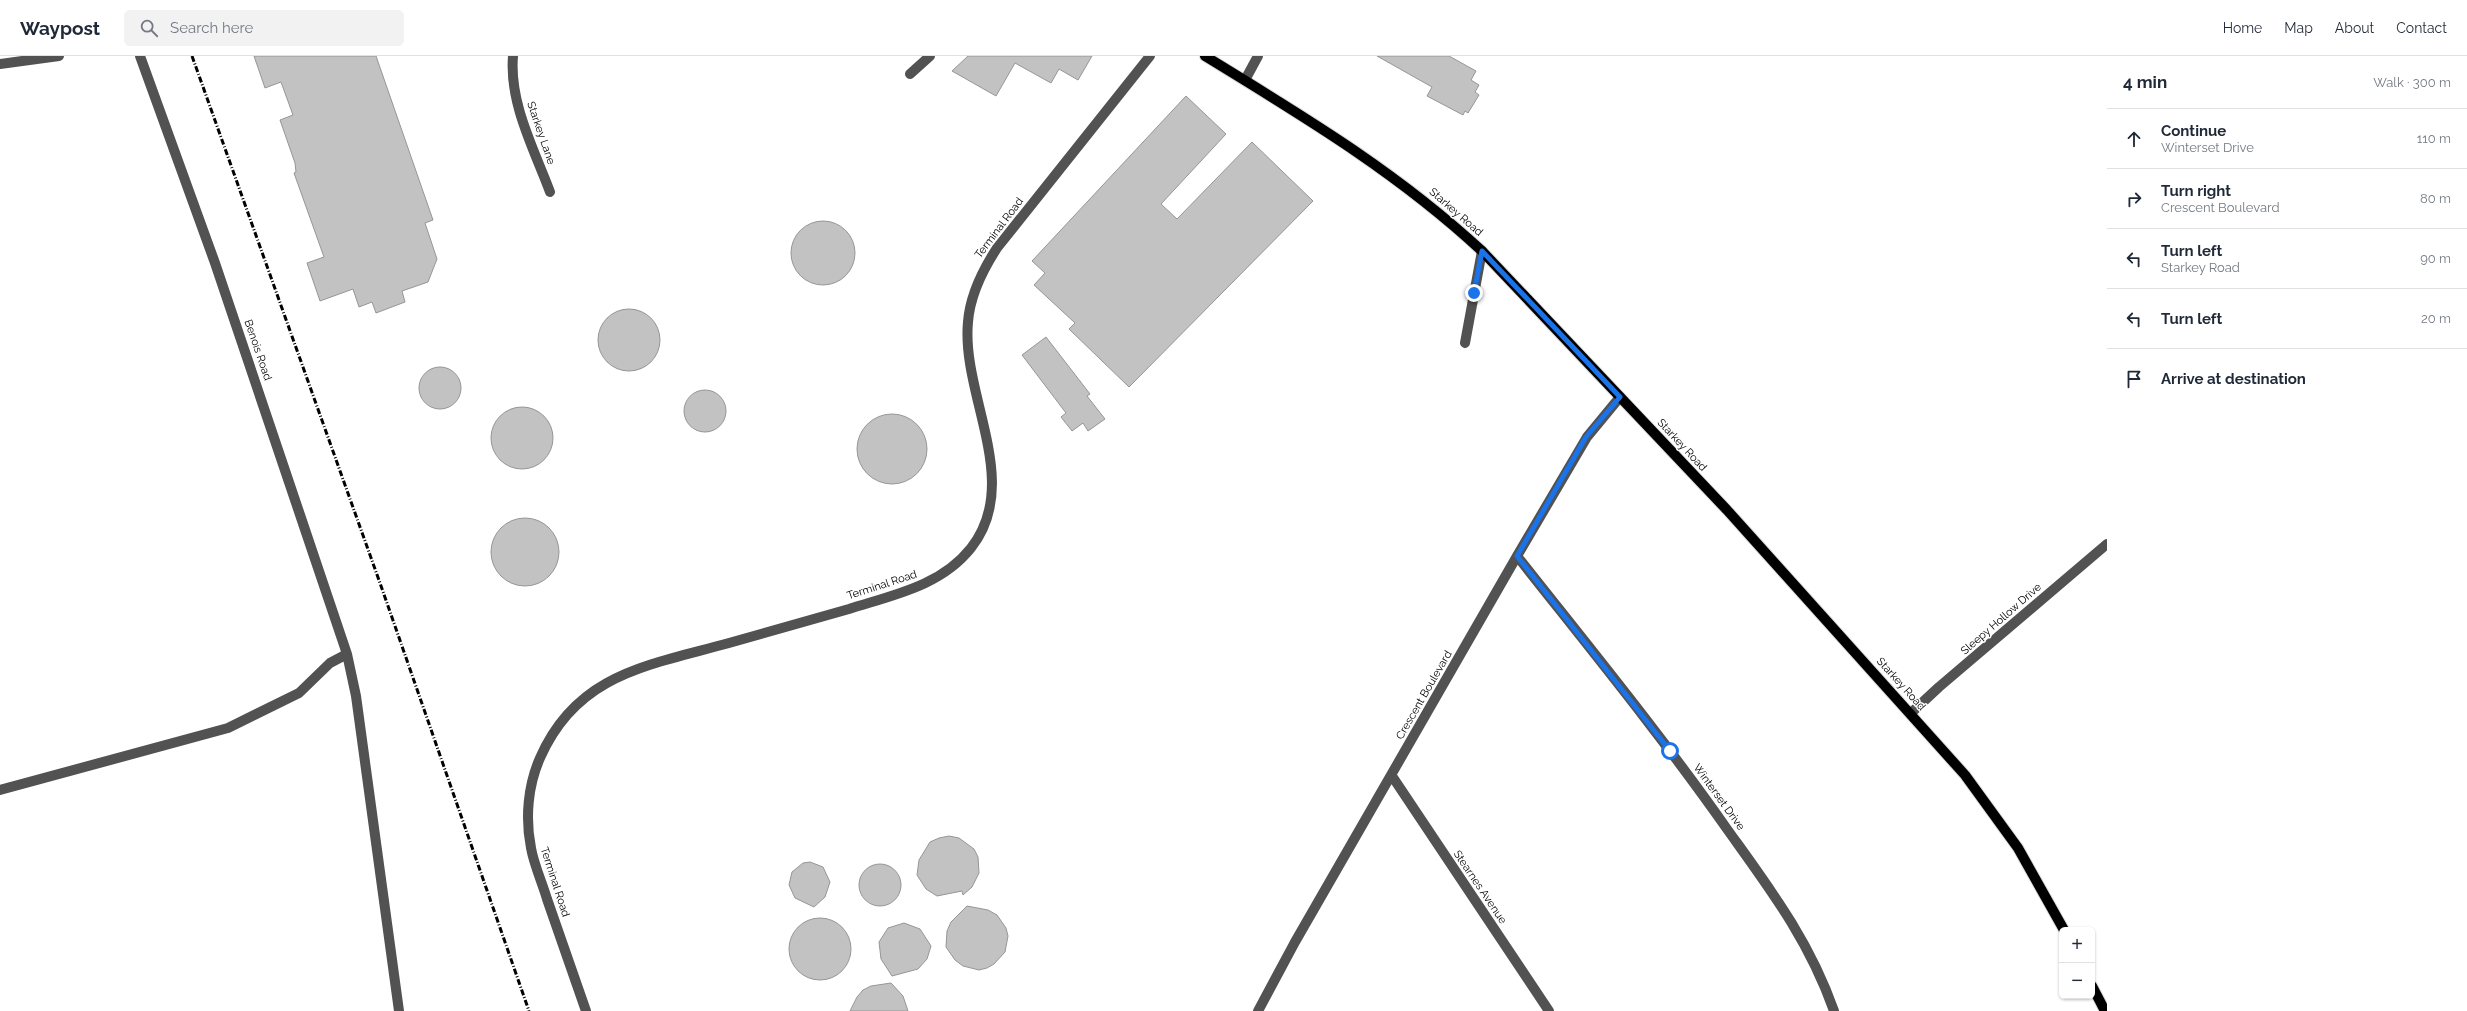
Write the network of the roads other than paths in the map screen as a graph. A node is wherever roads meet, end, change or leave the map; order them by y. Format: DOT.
graph roads {
  1 [pos="58,56"];
  2 [pos="140,56"];
  3 [pos="513,56"];
  4 [pos="930,56"];
  5 [pos="1150,56"];
  6 [pos="1205,56"];
  7 [pos="1258,56"];
  8 [pos="0,64"];
  9 [pos="910,74"];
  10 [pos="1245,80"];
  11 [pos="550,192"];
  12 [pos="1482,251"];
  13 [pos="1465,343"];
  14 [pos="1620,397"];
  15 [pos="2107,544"];
  16 [pos="1517,556"];
  17 [pos="347,654"];
  18 [pos="1911,713"];
  19 [pos="1392,776"];
  20 [pos="0,790"];
  21 [pos="2062,927"];
  22 [pos="2095,992"];
  23 [pos="399,1011"];
  24 [pos="586,1011"];
  25 [pos="1258,1011"];
  26 [pos="1549,1011"];
  27 [pos="1834,1011"];
  28 [pos="2105,1011"];
  1 -- 8 [label="street"];
  2 -- 17 [label="street, Benois Road"];
  3 -- 11 [label="street, Starkey Lane"];
  4 -- 9 [label="street"];
  5 -- 24 [label="street, Terminal Road"];
  6 -- 10 [label="main road, Starkey Road"];
  7 -- 10 [label="street"];
  10 -- 12 [label="main road, Starkey Road"];
  12 -- 13 [label="street"];
  12 -- 14 [label="main road, Starkey Road"];
  14 -- 16 [label="street, Crescent Boulevard"];
  14 -- 18 [label="main road, Starkey Road"];
  15 -- 18 [label="street, Sleepy Hollow Drive"];
  16 -- 19 [label="street, Crescent Boulevard"];
  16 -- 27 [label="street, Winterset Drive"];
  17 -- 20 [label="street"];
  17 -- 23 [label="street, Benois Road"];
  18 -- 21 [label="main road, Starkey Road"];
  19 -- 25 [label="street, Crescent Boulevard"];
  19 -- 26 [label="street, Stearnes Avenue"];
  22 -- 28 [label="main road"];
}
